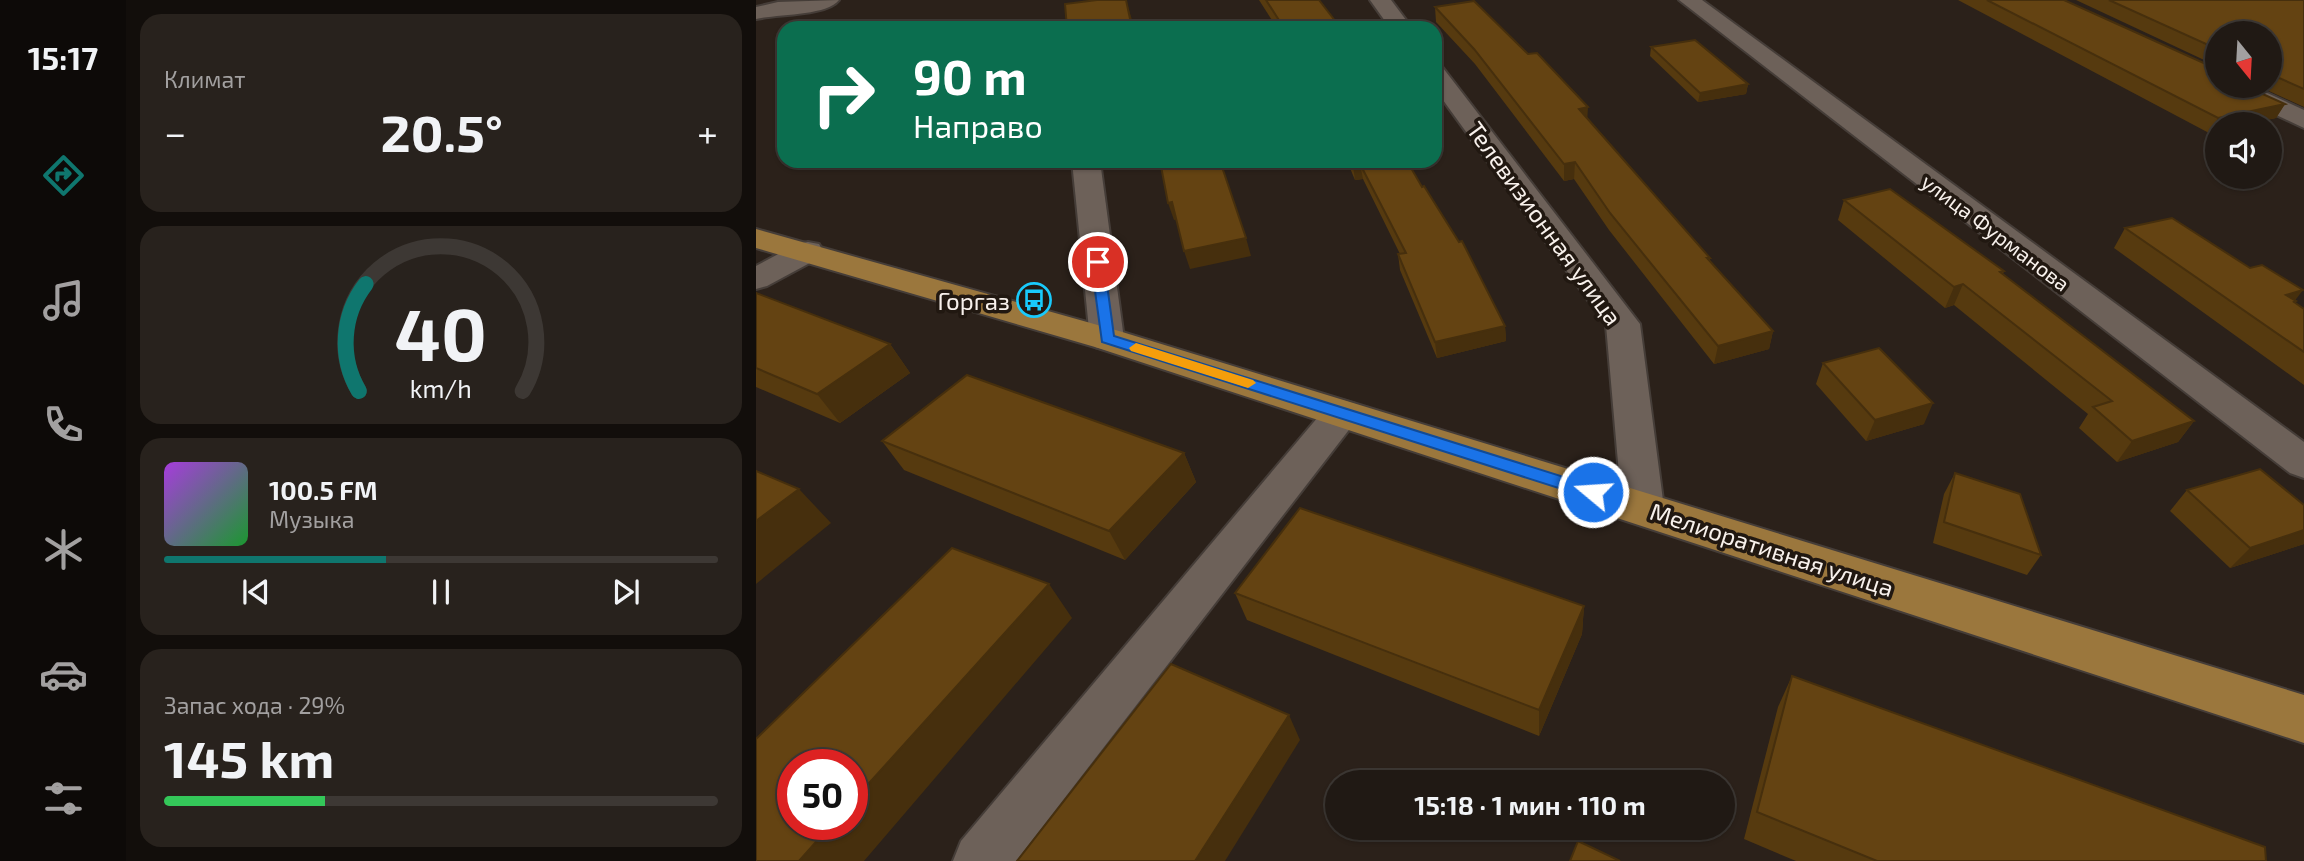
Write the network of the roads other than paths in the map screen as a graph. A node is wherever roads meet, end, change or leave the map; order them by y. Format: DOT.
graph roads {
  1 [pos="1380,0"];
  2 [pos="1689,0"];
  3 [pos="825,2"];
  4 [pos="756,13"];
  5 [pos="833,21"];
  6 [pos="1396,21"];
  7 [pos="1442,82"];
  8 [pos="2258,98"];
  9 [pos="2304,120"];
  10 [pos="1087,168"];
  11 [pos="756,238"];
  12 [pos="808,251"];
  13 [pos="756,279"];
  14 [pos="1107,339"];
  15 [pos="1342,413"];
  16 [pos="2304,463"];
  17 [pos="1643,508"];
  18 [pos="2304,719"];
  19 [pos="981,861"];
  1 -- 6 [label="street"];
  2 -- 16 [label="street, улица Фурманова"];
  3 -- 4 [label="street"];
  3 -- 5 [label="street"];
  7 -- 17 [label="street, Телевизионная улица"];
  8 -- 9 [label="street"];
  10 -- 14 [label="street"];
  11 -- 12 [label="main road, Мелиоративная улица"];
  12 -- 13 [label="street"];
  12 -- 14 [label="main road, Мелиоративная улица"];
  14 -- 15 [label="main road, Мелиоративная улица"];
  15 -- 17 [label="main road, Мелиоративная улица"];
  15 -- 19 [label="street"];
  17 -- 18 [label="main road, Мелиоративная улица"];
}
